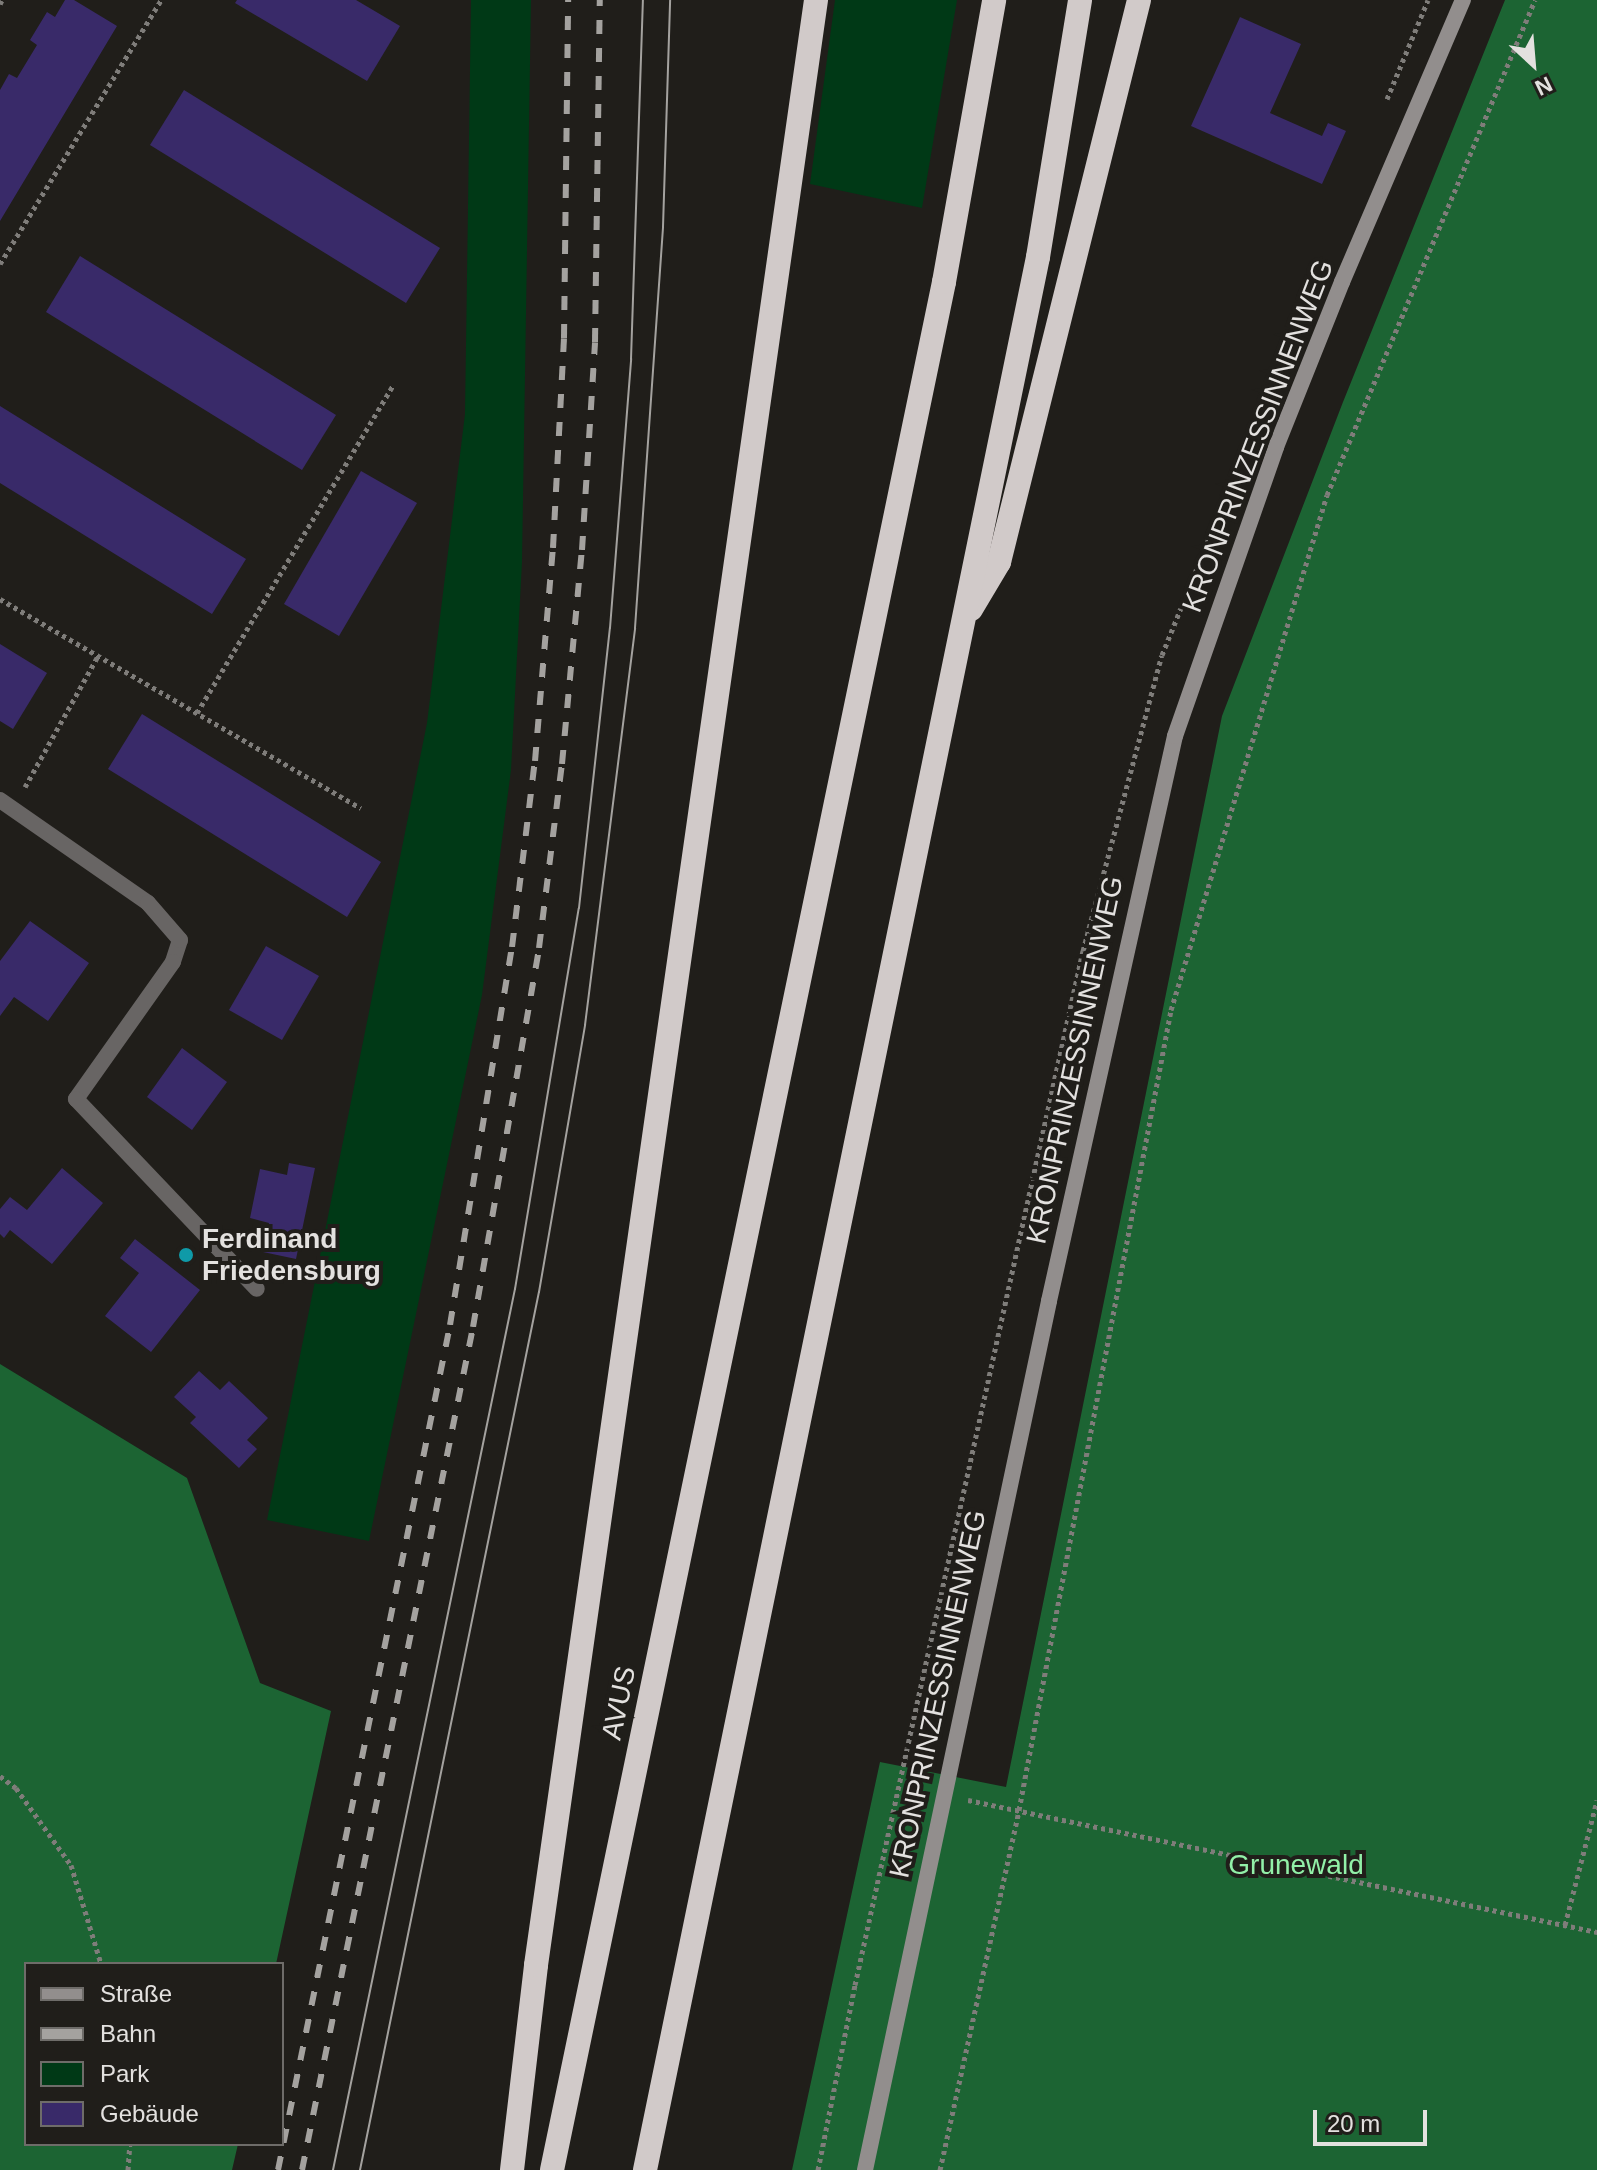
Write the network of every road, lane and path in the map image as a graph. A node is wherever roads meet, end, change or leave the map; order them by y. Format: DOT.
graph roads {
  1 [pos="161,0"];
  2 [pos="816,0"];
  3 [pos="994,0"];
  4 [pos="1080,0"];
  5 [pos="1139,0"];
  6 [pos="1463,0"];
  7 [pos="1535,0"];
  8 [pos="0,264"];
  9 [pos="393,386"];
  10 [pos="0,599"];
  11 [pos="962,625"];
  12 [pos="98,656"];
  13 [pos="197,713"];
  14 [pos="6,804"];
  15 [pos="361,808"];
  16 [pos="257,1289"];
  17 [pos="0,1776"];
  18 [pos="942,1795"];
  19 [pos="1597,1800"];
  20 [pos="1019,1810"];
  21 [pos="1565,1925"];
  22 [pos="1597,1932"];
  23 [pos="100,1962"];
  24 [pos="130,2146"];
  25 [pos="128,2170"];
  26 [pos="512,2170"];
  27 [pos="552,2170"];
  28 [pos="645,2170"];
  29 [pos="865,2170"];
  30 [pos="940,2170"];
  1 -- 8 [label="path"];
  2 -- 26 [label="highway"];
  3 -- 27 [label="highway, AVUS"];
  4 -- 11 [label="highway"];
  5 -- 11 [label="highway"];
  6 -- 18 [label="street, KRONPRINZESSINNENWEG"];
  7 -- 20 [label="path"];
  9 -- 13 [label="path"];
  10 -- 12 [label="path"];
  11 -- 28 [label="highway"];
  12 -- 13 [label="path"];
  12 -- 14 [label="path"];
  13 -- 15 [label="path"];
  14 -- 16 [label="street"];
  17 -- 23 [label="path"];
  18 -- 20 [label="path"];
  18 -- 29 [label="street, KRONPRINZESSINNENWEG"];
  19 -- 21 [label="path"];
  20 -- 21 [label="path"];
  20 -- 30 [label="path"];
  21 -- 22 [label="path"];
  24 -- 25 [label="path"];
}
